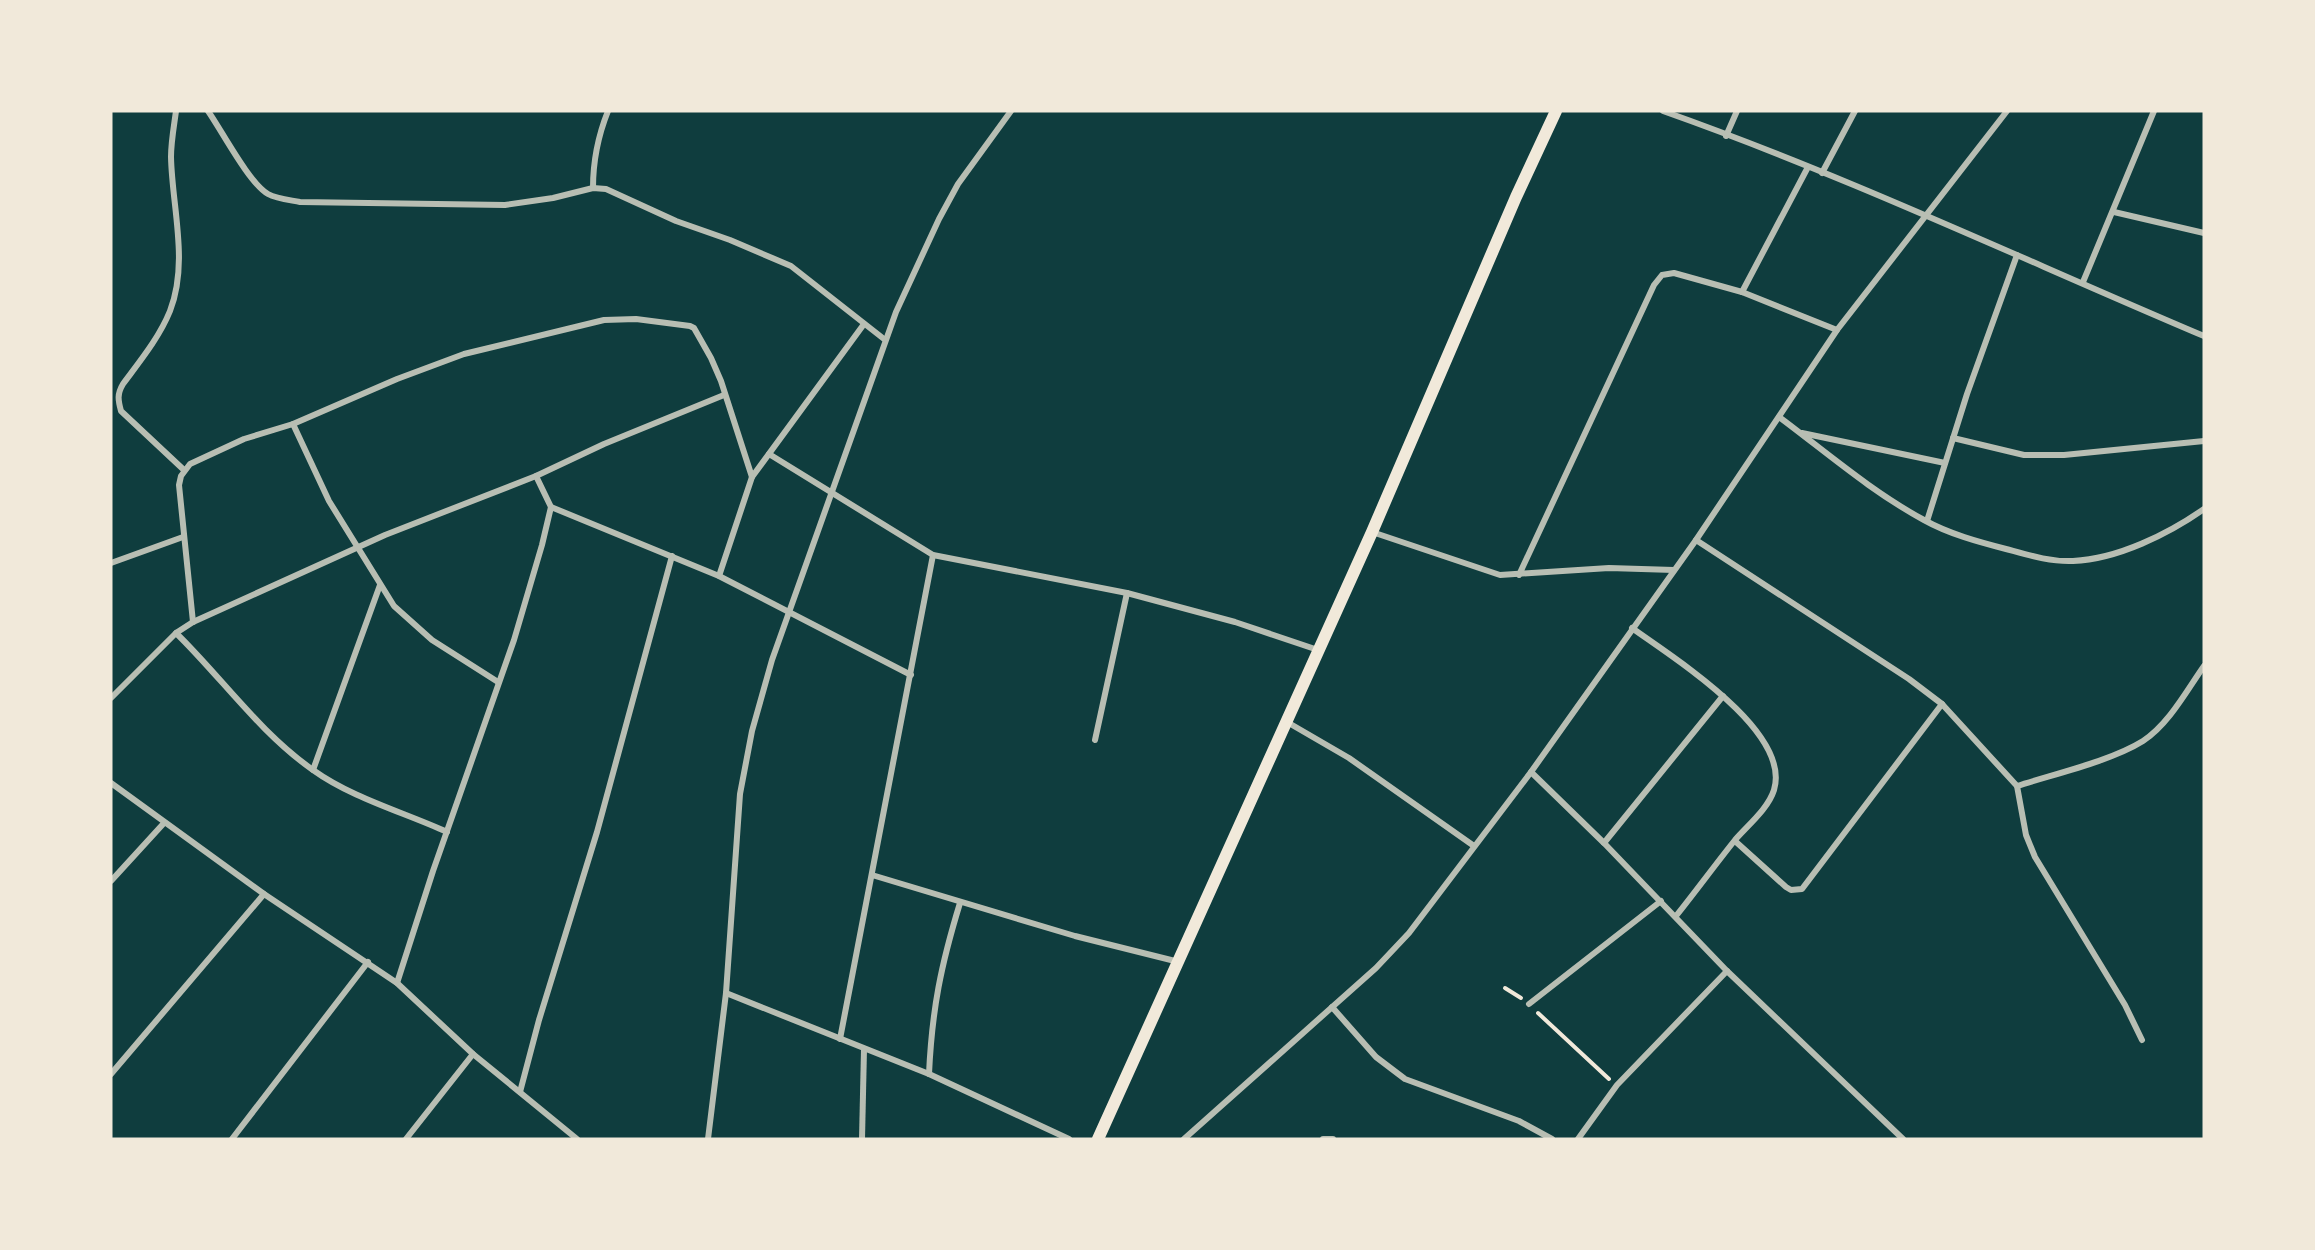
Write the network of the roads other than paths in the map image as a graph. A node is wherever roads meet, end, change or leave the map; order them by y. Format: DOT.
graph roads {
  1 [pos="176,111"];
  2 [pos="208,111"];
  3 [pos="608,111"];
  4 [pos="1011,111"];
  5 [pos="1556,111"];
  6 [pos="1663,111"];
  7 [pos="1737,111"];
  8 [pos="1855,111"];
  9 [pos="2007,111"];
  10 [pos="2154,111"];
  11 [pos="1726,136"];
  12 [pos="1808,167"];
  13 [pos="1822,173"];
  14 [pos="592,188"];
  15 [pos="2114,212"];
  16 [pos="1927,217"];
  17 [pos="2204,233"];
  18 [pos="2017,255"];
  19 [pos="2083,282"];
  20 [pos="1742,292"];
  21 [pos="864,324"];
  22 [pos="1838,330"];
  23 [pos="2204,336"];
  24 [pos="884,339"];
  25 [pos="724,395"];
  26 [pos="1779,417"];
  27 [pos="293,424"];
  28 [pos="1799,432"];
  29 [pos="1953,438"];
  30 [pos="2204,441"];
  31 [pos="769,454"];
  32 [pos="1945,463"];
  33 [pos="184,470"];
  34 [pos="537,476"];
  35 [pos="752,477"];
  36 [pos="832,494"];
  37 [pos="551,507"];
  38 [pos="2204,509"];
  39 [pos="1927,522"];
  40 [pos="1372,532"];
  41 [pos="183,537"];
  42 [pos="1696,540"];
  43 [pos="358,547"];
  44 [pos="933,555"];
  45 [pos="672,556"];
  46 [pos="111,563"];
  47 [pos="1674,570"];
  48 [pos="1519,575"];
  49 [pos="719,576"];
  50 [pos="380,585"];
  51 [pos="1127,593"];
  52 [pos="787,612"];
  53 [pos="193,622"];
  54 [pos="1632,628"];
  55 [pos="176,633"];
  56 [pos="1319,650"];
  57 [pos="2204,666"];
  58 [pos="911,675"];
  59 [pos="498,682"];
  60 [pos="1723,696"];
  61 [pos="111,698"];
  62 [pos="1942,704"];
  63 [pos="1287,722"];
  64 [pos="1095,740"];
  65 [pos="313,770"];
  66 [pos="1531,772"];
  67 [pos="111,783"];
  68 [pos="2017,786"];
  69 [pos="164,822"];
  70 [pos="447,832"];
  71 [pos="1735,841"];
  72 [pos="1604,843"];
  73 [pos="1474,846"];
  74 [pos="872,875"];
  75 [pos="111,881"];
  76 [pos="264,894"];
  77 [pos="1661,901"];
  78 [pos="960,903"];
  79 [pos="1676,916"];
  80 [pos="368,962"];
  81 [pos="1180,962"];
  82 [pos="1727,971"];
  83 [pos="397,982"];
  84 [pos="726,993"];
  85 [pos="1529,1004"];
  86 [pos="1332,1008"];
  87 [pos="840,1039"];
  88 [pos="2142,1040"];
  89 [pos="864,1049"];
  90 [pos="473,1054"];
  91 [pos="111,1074"];
  92 [pos="929,1074"];
  93 [pos="520,1092"];
  94 [pos="232,1139"];
  95 [pos="406,1139"];
  96 [pos="577,1139"];
  97 [pos="708,1139"];
  98 [pos="862,1139"];
  99 [pos="1069,1139"];
  100 [pos="1098,1139"];
  101 [pos="1184,1139"];
  102 [pos="1323,1139"];
  103 [pos="1331,1139"];
  104 [pos="1552,1139"];
  105 [pos="1578,1139"];
  106 [pos="1903,1139"];
  1 -- 33 [label="street"];
  2 -- 14 [label="street"];
  3 -- 14 [label="street"];
  4 -- 24 [label="street"];
  5 -- 40 [label="main road"];
  6 -- 11 [label="street"];
  7 -- 11 [label="street"];
  8 -- 13 [label="street"];
  9 -- 16 [label="street"];
  10 -- 15 [label="street"];
  11 -- 12 [label="street"];
  12 -- 13 [label="street"];
  12 -- 20 [label="street"];
  13 -- 16 [label="street"];
  14 -- 21 [label="street"];
  15 -- 17 [label="street"];
  15 -- 19 [label="street"];
  16 -- 18 [label="street"];
  16 -- 22 [label="street"];
  18 -- 19 [label="street"];
  18 -- 29 [label="street"];
  19 -- 23 [label="street"];
  20 -- 22 [label="street"];
  20 -- 48 [label="street"];
  21 -- 24 [label="street"];
  21 -- 31 [label="street"];
  22 -- 26 [label="street"];
  24 -- 36 [label="street"];
  25 -- 27 [label="street"];
  25 -- 34 [label="street"];
  25 -- 35 [label="street"];
  26 -- 28 [label="street"];
  26 -- 42 [label="street"];
  27 -- 33 [label="street"];
  27 -- 43 [label="street"];
  28 -- 32 [label="street"];
  28 -- 39 [label="street"];
  29 -- 30 [label="street"];
  29 -- 32 [label="street"];
  31 -- 35 [label="street"];
  31 -- 36 [label="street"];
  32 -- 39 [label="street"];
  33 -- 41 [label="street"];
  34 -- 37 [label="street"];
  34 -- 43 [label="street"];
  35 -- 49 [label="street"];
  36 -- 44 [label="street"];
  36 -- 52 [label="street"];
  37 -- 45 [label="street"];
  37 -- 59 [label="street"];
  38 -- 39 [label="street"];
  40 -- 48 [label="street"];
  40 -- 56 [label="main road"];
  41 -- 46 [label="street"];
  41 -- 53 [label="street"];
  42 -- 47 [label="street"];
  42 -- 62 [label="street"];
  43 -- 50 [label="street"];
  43 -- 53 [label="street"];
  44 -- 51 [label="street"];
  44 -- 58 [label="street"];
  45 -- 49 [label="street"];
  45 -- 93 [label="street"];
  47 -- 48 [label="street"];
  47 -- 54 [label="street"];
  49 -- 52 [label="street"];
  50 -- 59 [label="street"];
  50 -- 65 [label="street"];
  51 -- 56 [label="street"];
  51 -- 64 [label="street"];
  52 -- 58 [label="street"];
  52 -- 84 [label="street"];
  53 -- 55 [label="street"];
  54 -- 60 [label="street"];
  54 -- 66 [label="street"];
  55 -- 61 [label="street"];
  55 -- 65 [label="street"];
  56 -- 63 [label="main road"];
  57 -- 68 [label="street"];
  58 -- 74 [label="street"];
  59 -- 70 [label="street"];
  60 -- 71 [label="street"];
  60 -- 72 [label="street"];
  62 -- 68 [label="street"];
  62 -- 71 [label="street"];
  63 -- 73 [label="street"];
  63 -- 81 [label="main road"];
  65 -- 70 [label="street"];
  66 -- 72 [label="street"];
  66 -- 73 [label="street"];
  67 -- 69 [label="street"];
  68 -- 88 [label="street"];
  69 -- 75 [label="street"];
  69 -- 76 [label="street"];
  70 -- 83 [label="street"];
  71 -- 79 [label="street"];
  72 -- 77 [label="street"];
  73 -- 86 [label="street"];
  74 -- 78 [label="street"];
  74 -- 87 [label="street"];
  76 -- 80 [label="street"];
  76 -- 91 [label="street"];
  77 -- 79 [label="street"];
  77 -- 85 [label="street"];
  78 -- 81 [label="street"];
  78 -- 92 [label="street"];
  79 -- 82 [label="street"];
  80 -- 83 [label="street"];
  80 -- 94 [label="street"];
  81 -- 100 [label="main road"];
  82 -- 105 [label="street"];
  82 -- 106 [label="street"];
  83 -- 90 [label="street"];
  84 -- 87 [label="street"];
  84 -- 97 [label="street"];
  86 -- 101 [label="street"];
  86 -- 104 [label="street"];
  87 -- 89 [label="street"];
  89 -- 92 [label="street"];
  89 -- 98 [label="street"];
  90 -- 93 [label="street"];
  90 -- 95 [label="street"];
  92 -- 99 [label="street"];
  93 -- 96 [label="street"];
  102 -- 103 [label="street"];
}
